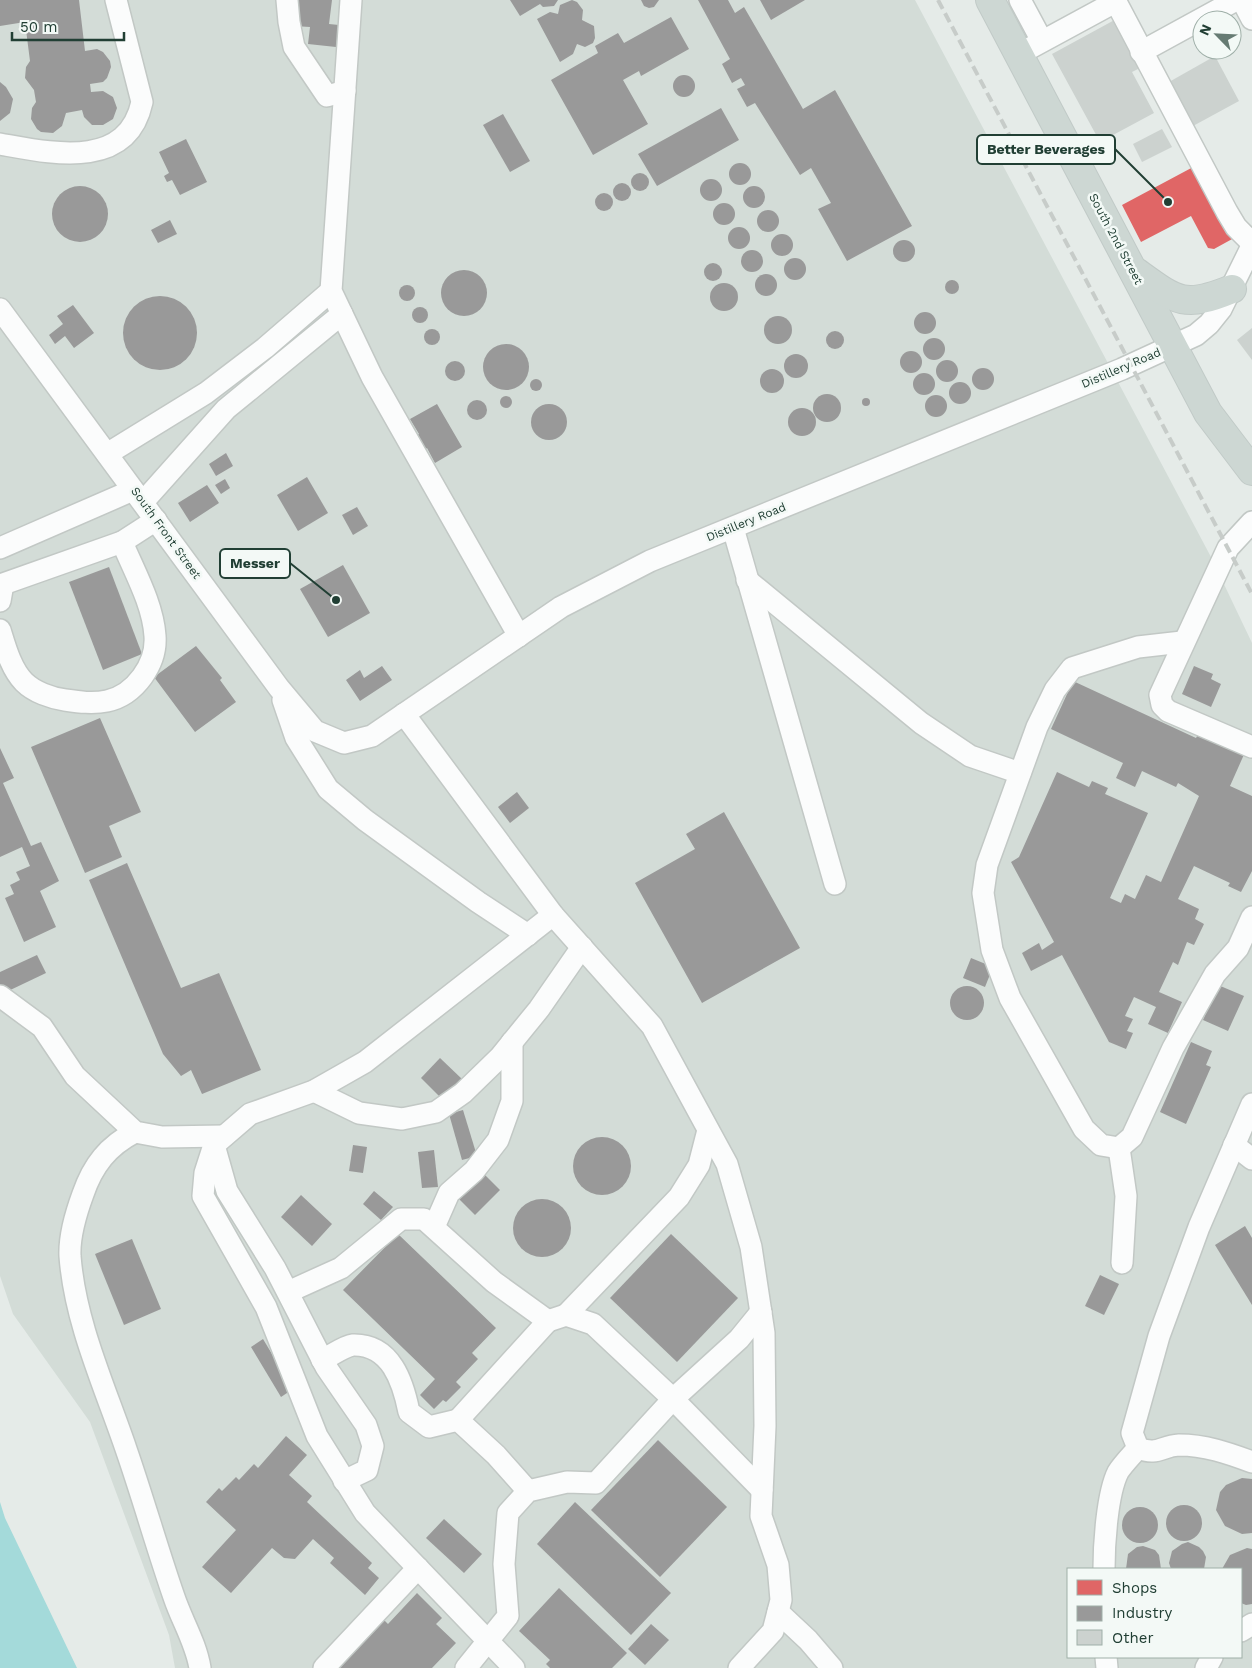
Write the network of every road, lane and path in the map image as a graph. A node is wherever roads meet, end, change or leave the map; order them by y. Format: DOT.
graph roads {
  1 [pos="116,0"];
  2 [pos="287,0"];
  3 [pos="351,0"];
  4 [pos="990,0"];
  5 [pos="1020,0"];
  6 [pos="1236,0"];
  7 [pos="1242,0"];
  8 [pos="1115,1"];
  9 [pos="1252,19"];
  10 [pos="1042,41"];
  11 [pos="1141,52"];
  12 [pos="1018,54"];
  13 [pos="345,91"];
  14 [pos="0,144"];
  15 [pos="1252,244"];
  16 [pos="1133,270"];
  17 [pos="1232,289"];
  18 [pos="331,291"];
  19 [pos="0,309"];
  20 [pos="342,314"];
  21 [pos="1173,345"];
  22 [pos="107,454"];
  23 [pos="1252,471"];
  24 [pos="138,496"];
  25 [pos="156,520"];
  26 [pos="1252,522"];
  27 [pos="733,528"];
  28 [pos="122,542"];
  29 [pos="0,548"];
  30 [pos="748,580"];
  31 [pos="0,601"];
  32 [pos="0,630"];
  33 [pos="519,636"];
  34 [pos="1182,642"];
  35 [pos="279,688"];
  36 [pos="404,714"];
  37 [pos="344,743"];
  38 [pos="1252,747"];
  39 [pos="1020,773"];
  40 [pos="834,884"];
  41 [pos="553,915"];
  42 [pos="1252,917"];
  43 [pos="528,935"];
  44 [pos="582,947"];
  45 [pos="0,996"];
  46 [pos="512,1042"];
  47 [pos="314,1091"];
  48 [pos="1252,1104"];
  49 [pos="708,1130"];
  50 [pos="135,1132"];
  51 [pos="219,1141"];
  52 [pos="1234,1145"];
  53 [pos="1119,1148"];
  54 [pos="1252,1159"];
  55 [pos="434,1227"];
  56 [pos="1122,1263"];
  57 [pos="288,1292"];
  58 [pos="761,1312"];
  59 [pos="557,1318"];
  60 [pos="322,1360"];
  61 [pos="673,1399"];
  62 [pos="458,1420"];
  63 [pos="1138,1448"];
  64 [pos="1252,1462"];
  65 [pos="344,1481"];
  66 [pos="762,1490"];
  67 [pos="528,1491"];
  68 [pos="418,1568"];
  69 [pos="1104,1568"];
  70 [pos="778,1612"];
  71 [pos="489,1642"];
  72 [pos="200,1668"];
  73 [pos="324,1668"];
  74 [pos="466,1668"];
  75 [pos="514,1668"];
  76 [pos="739,1668"];
  77 [pos="832,1668"];
  1 -- 14 [label="street"];
  2 -- 13 [label="street"];
  3 -- 13 [label="street"];
  4 -- 12 [label="main road, South 2nd Street"];
  5 -- 10 [label="street"];
  6 -- 11 [label="street"];
  7 -- 9 [label="street"];
  8 -- 10 [label="street"];
  8 -- 11 [label="street"];
  10 -- 12 [label="street"];
  11 -- 15 [label="street"];
  12 -- 16 [label="main road, South 2nd Street"];
  13 -- 18 [label="street"];
  15 -- 17 [label="street, Distillery Road"];
  16 -- 17 [label="main road"];
  16 -- 21 [label="main road, South 2nd Street"];
  17 -- 21 [label="street, Distillery Road"];
  18 -- 20 [label="street"];
  18 -- 22 [label="street"];
  19 -- 22 [label="street, South Front Street"];
  20 -- 24 [label="street"];
  20 -- 33 [label="street"];
  21 -- 23 [label="main road, South 2nd Street"];
  21 -- 27 [label="street, Distillery Road"];
  22 -- 24 [label="street, South Front Street"];
  24 -- 25 [label="street, South Front Street"];
  24 -- 29 [label="street"];
  25 -- 28 [label="street"];
  25 -- 35 [label="street, South Front Street"];
  26 -- 34 [label="street"];
  27 -- 30 [label="street"];
  27 -- 33 [label="street, Distillery Road"];
  28 -- 31 [label="street"];
  28 -- 32 [label="street"];
  30 -- 39 [label="street"];
  30 -- 40 [label="street"];
  33 -- 36 [label="street, Distillery Road"];
  34 -- 38 [label="street"];
  34 -- 39 [label="street"];
  35 -- 37 [label="street, South Front Street"];
  35 -- 43 [label="street"];
  36 -- 37 [label="street, Distillery Road"];
  36 -- 41 [label="street"];
  39 -- 53 [label="street"];
  41 -- 43 [label="street"];
  41 -- 44 [label="street"];
  42 -- 53 [label="street"];
  43 -- 47 [label="street"];
  44 -- 46 [label="street"];
  44 -- 49 [label="street"];
  45 -- 50 [label="street"];
  46 -- 47 [label="street"];
  46 -- 55 [label="street"];
  47 -- 51 [label="street"];
  48 -- 52 [label="street"];
  49 -- 58 [label="street"];
  49 -- 59 [label="street"];
  50 -- 51 [label="street"];
  50 -- 72 [label="street"];
  51 -- 57 [label="street"];
  51 -- 65 [label="street"];
  52 -- 54 [label="street"];
  52 -- 63 [label="street"];
  53 -- 56 [label="street"];
  55 -- 57 [label="street"];
  55 -- 59 [label="street"];
  57 -- 60 [label="street"];
  58 -- 61 [label="street"];
  58 -- 66 [label="street"];
  59 -- 61 [label="street"];
  59 -- 62 [label="street"];
  60 -- 62 [label="street"];
  60 -- 65 [label="street"];
  61 -- 66 [label="street"];
  61 -- 67 [label="street"];
  62 -- 67 [label="street"];
  63 -- 64 [label="street"];
  63 -- 69 [label="street"];
  65 -- 68 [label="street"];
  66 -- 70 [label="street"];
  67 -- 71 [label="street"];
  68 -- 71 [label="street"];
  68 -- 73 [label="street"];
  70 -- 76 [label="street"];
  70 -- 77 [label="street"];
  71 -- 74 [label="street"];
  71 -- 75 [label="street"];
}
